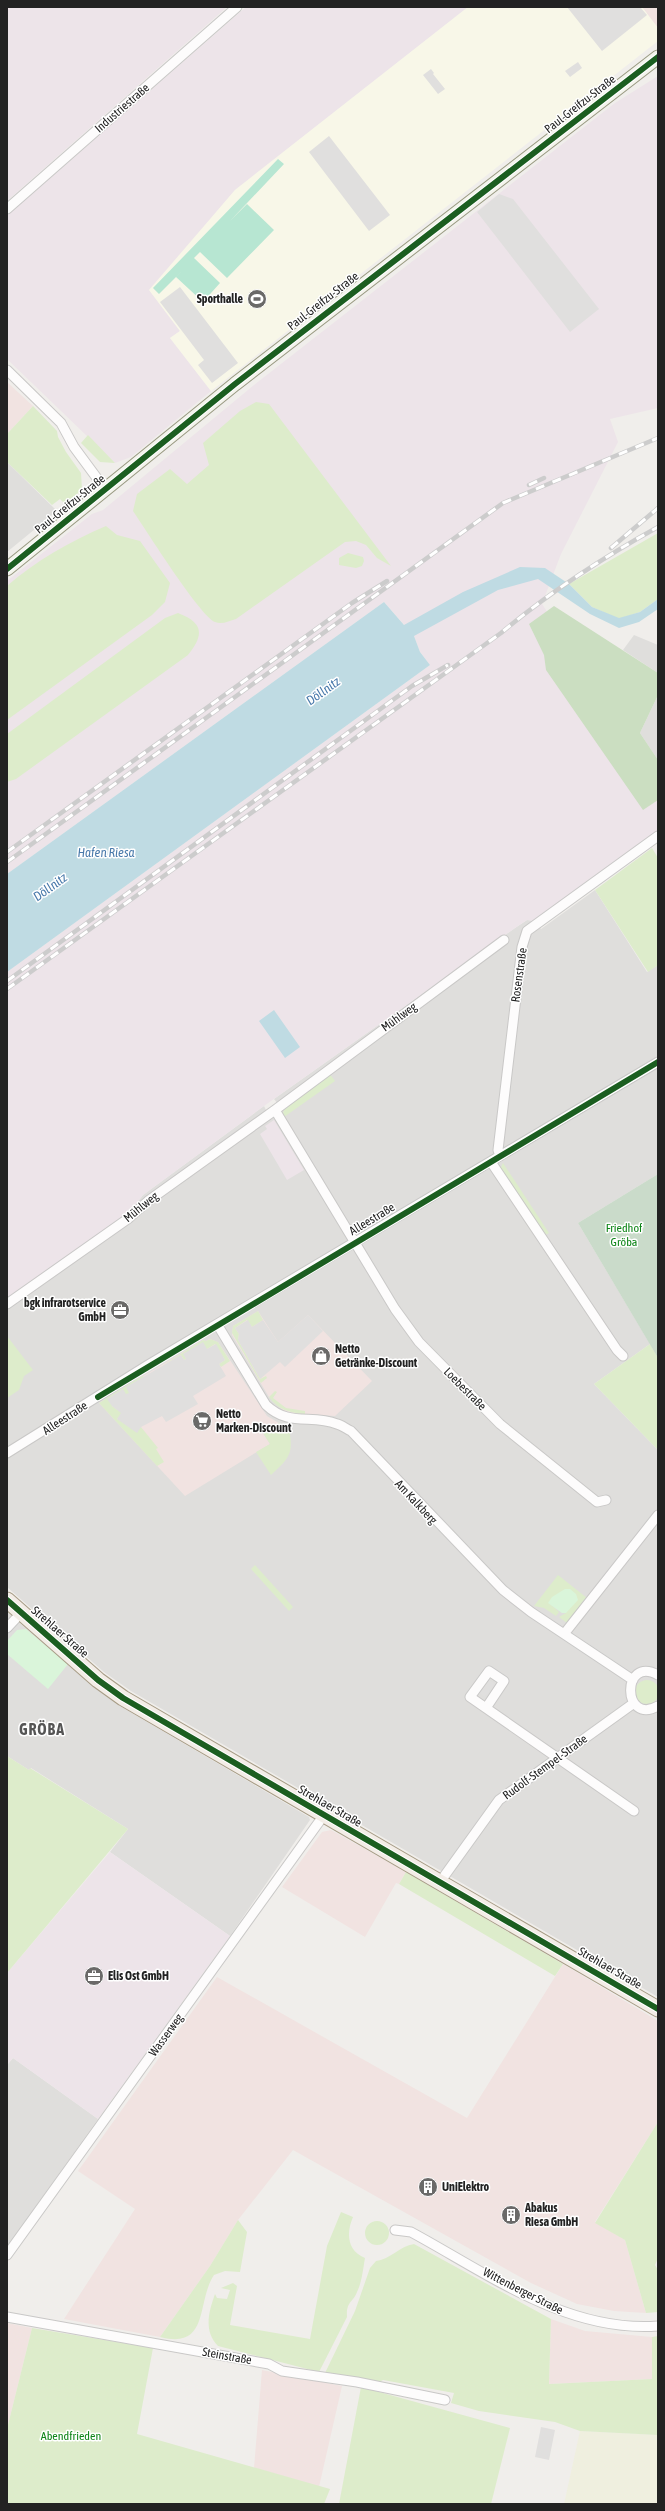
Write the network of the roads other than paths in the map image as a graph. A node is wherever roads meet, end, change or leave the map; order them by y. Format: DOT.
graph roads {
  1 [pos="237,7"];
  2 [pos="658,57"];
  3 [pos="7,209"];
  4 [pos="7,370"];
  5 [pos="105,489"];
  6 [pos="7,569"];
  7 [pos="658,836"];
  8 [pos="504,940"];
  9 [pos="658,1062"];
  10 [pos="275,1110"];
  11 [pos="500,1156"];
  12 [pos="491,1162"];
  13 [pos="355,1242"];
  14 [pos="7,1304"];
  15 [pos="217,1324"];
  16 [pos="623,1356"];
  17 [pos="7,1453"];
  18 [pos="606,1500"];
  19 [pos="658,1515"];
  20 [pos="655,1525"];
  21 [pos="7,1600"];
  22 [pos="21,1612"];
  23 [pos="7,1628"];
  24 [pos="564,1634"];
  25 [pos="658,1675"];
  26 [pos="633,1680"];
  27 [pos="634,1703"];
  28 [pos="658,1706"];
  29 [pos="486,1708"];
  30 [pos="557,1758"];
  31 [pos="634,1811"];
  32 [pos="324,1815"];
  33 [pos="440,1882"];
  34 [pos="658,2009"];
  35 [pos="395,2230"];
  36 [pos="7,2255"];
  37 [pos="7,2317"];
  38 [pos="658,2326"];
  39 [pos="445,2400"];
  1 -- 3 [label="street, Industriestraße"];
  2 -- 5 [label="main road, Paul-Greifzu-Straße"];
  4 -- 5 [label="street"];
  5 -- 6 [label="main road, Paul-Greifzu-Straße"];
  7 -- 11 [label="street, Rosenstraße"];
  8 -- 10 [label="street, Mühlweg"];
  9 -- 11 [label="street, Alleestraße"];
  10 -- 13 [label="street"];
  10 -- 14 [label="street, Mühlweg"];
  11 -- 12 [label="street, Alleestraße"];
  12 -- 13 [label="street, Alleestraße"];
  12 -- 16 [label="street"];
  13 -- 15 [label="street, Alleestraße"];
  13 -- 18 [label="street, Loebestraße"];
  15 -- 17 [label="street, Alleestraße"];
  15 -- 24 [label="street, Am Kalkberg"];
  19 -- 20 [label="street"];
  20 -- 24 [label="street"];
  21 -- 22 [label="main road, Strehlaer Straße"];
  22 -- 23 [label="street"];
  22 -- 32 [label="main road, Strehlaer Straße"];
  24 -- 26 [label="street, Am Kalkberg"];
  25 -- 26 [label="street"];
  26 -- 27 [label="street"];
  27 -- 28 [label="street"];
  27 -- 30 [label="street, Rudolf-Stempel-Straße"];
  29 -- 30 [label="street"];
  30 -- 31 [label="street"];
  30 -- 33 [label="street, Rudolf-Stempel-Straße"];
  32 -- 33 [label="main road, Strehlaer Straße"];
  32 -- 36 [label="street, Wasserweg"];
  33 -- 34 [label="main road, Strehlaer Straße"];
  35 -- 38 [label="street, Wittenberger Straße"];
  37 -- 39 [label="street, Steinstraße"];
}
